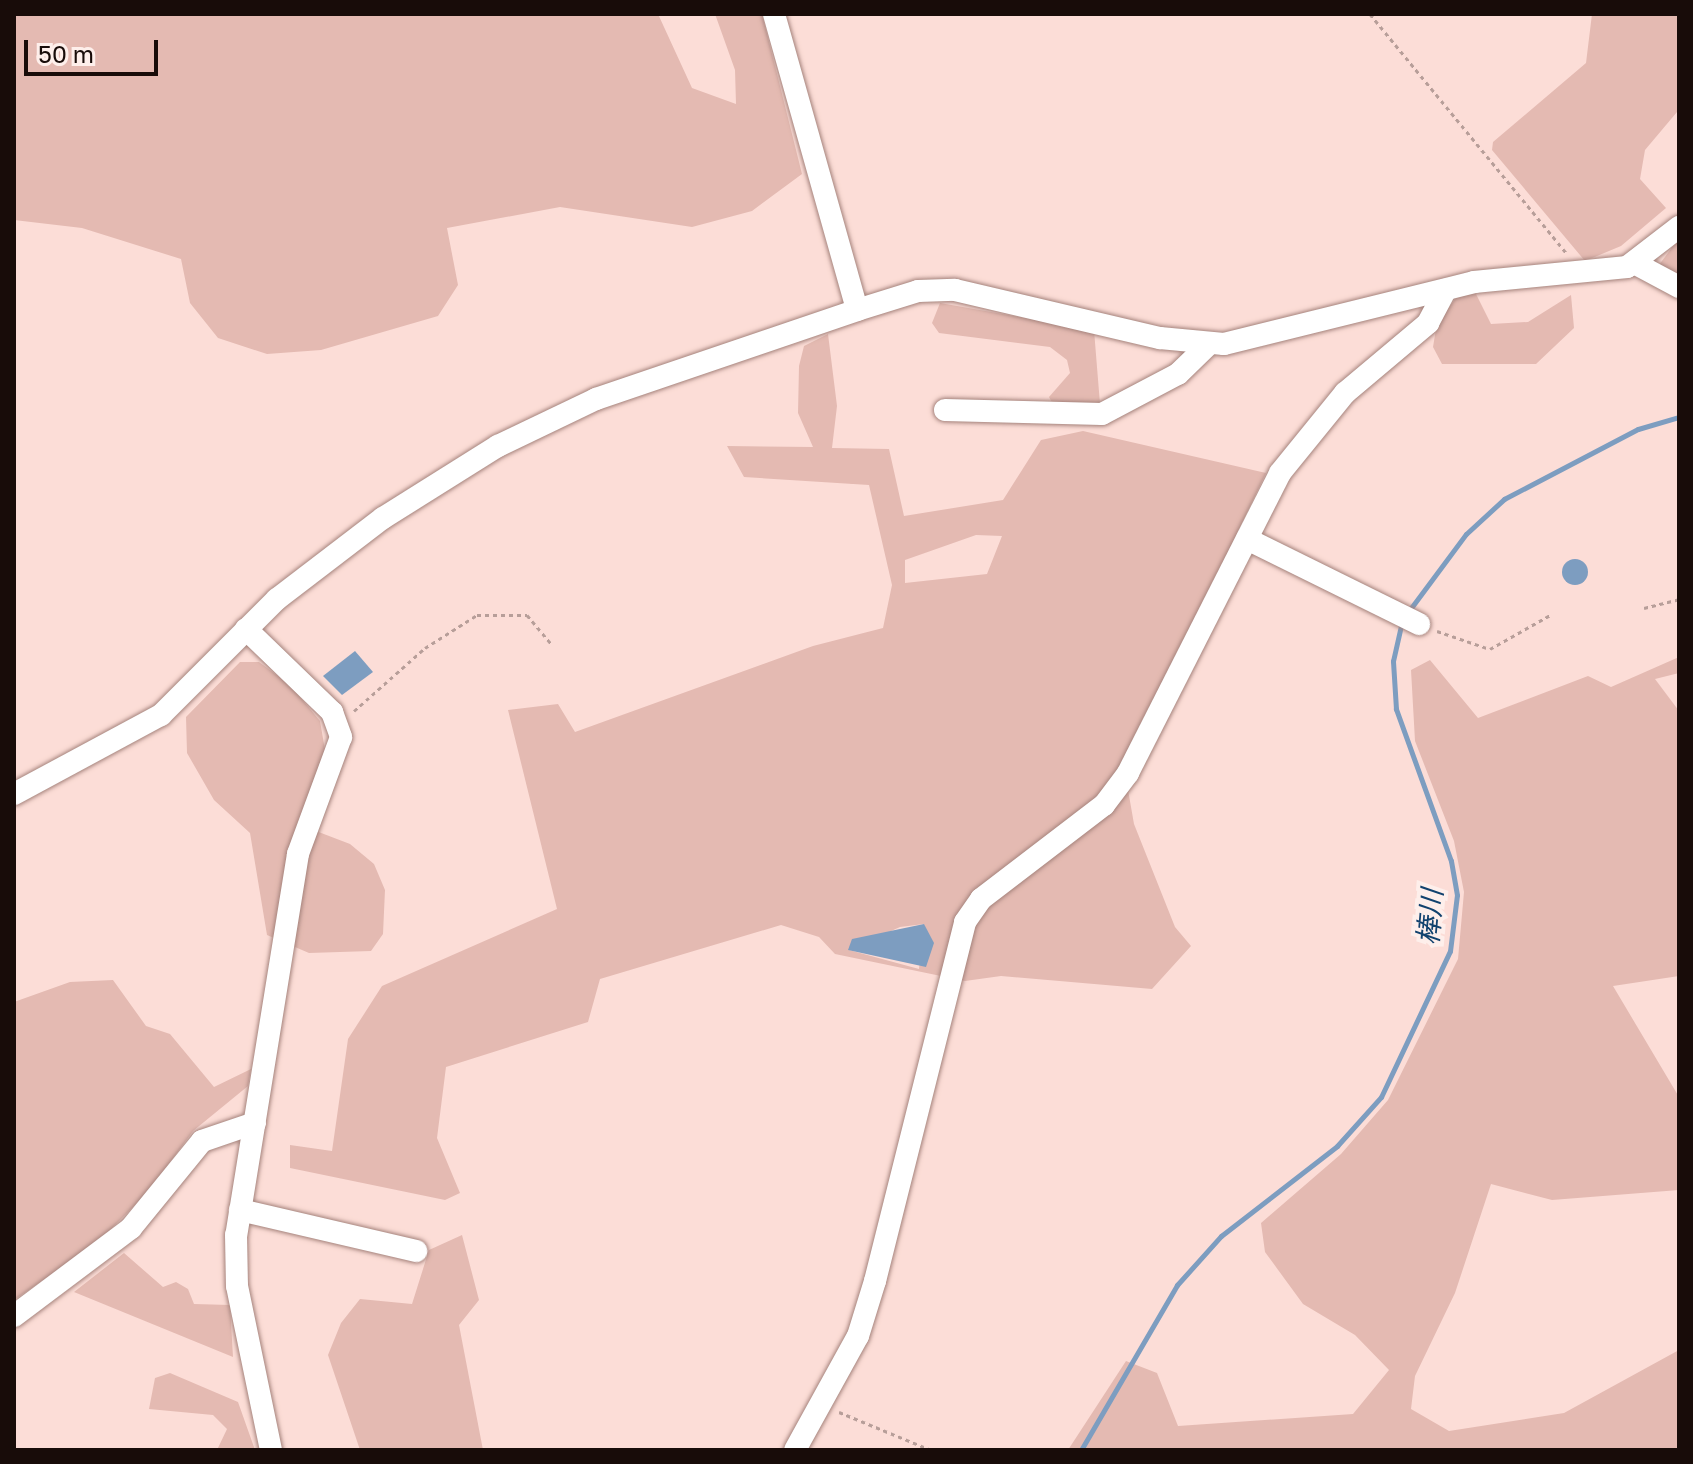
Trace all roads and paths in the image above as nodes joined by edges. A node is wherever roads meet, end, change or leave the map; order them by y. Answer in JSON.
{"nodes":[{"id":1,"x":774,"y":14,"type":"edge"},
{"id":2,"x":1370,"y":14,"type":"edge"},
{"id":3,"x":1679,"y":227,"type":"edge"},
{"id":4,"x":1636,"y":264,"type":"junction"},
{"id":5,"x":1584,"y":274,"type":"junction"},
{"id":6,"x":1679,"y":287,"type":"edge"},
{"id":7,"x":1446,"y":289,"type":"junction"},
{"id":8,"x":857,"y":310,"type":"junction"},
{"id":9,"x":1209,"y":344,"type":"junction"},
{"id":10,"x":945,"y":410,"type":"dead end"},
{"id":11,"x":1247,"y":539,"type":"junction"},
{"id":12,"x":1679,"y":599,"type":"edge"},
{"id":13,"x":1644,"y":608,"type":"dead end"},
{"id":14,"x":1552,"y":614,"type":"dead end"},
{"id":15,"x":1419,"y":624,"type":"joint"},
{"id":16,"x":246,"y":629,"type":"junction"},
{"id":17,"x":552,"y":645,"type":"dead end"},
{"id":18,"x":339,"y":724,"type":"junction"},
{"id":19,"x":14,"y":794,"type":"edge"},
{"id":20,"x":255,"y":1123,"type":"junction"},
{"id":21,"x":240,"y":1210,"type":"junction"},
{"id":22,"x":416,"y":1251,"type":"dead end"},
{"id":23,"x":14,"y":1316,"type":"edge"},
{"id":24,"x":824,"y":1406,"type":"junction"},
{"id":25,"x":271,"y":1450,"type":"edge"},
{"id":26,"x":795,"y":1450,"type":"edge"},
{"id":27,"x":931,"y":1450,"type":"edge"}],
"edges":[{"from":1,"to":8,"type":"street"},
{"from":2,"to":5,"type":"path"},
{"from":3,"to":4,"type":"street"},
{"from":4,"to":5,"type":"street"},
{"from":4,"to":6,"type":"street"},
{"from":5,"to":7,"type":"street"},
{"from":7,"to":9,"type":"street"},
{"from":7,"to":11,"type":"street"},
{"from":8,"to":9,"type":"street"},
{"from":8,"to":16,"type":"street"},
{"from":9,"to":10,"type":"street"},
{"from":11,"to":15,"type":"street"},
{"from":11,"to":24,"type":"street"},
{"from":12,"to":13,"type":"path"},
{"from":14,"to":15,"type":"path"},
{"from":16,"to":18,"type":"street"},
{"from":16,"to":19,"type":"street"},
{"from":17,"to":18,"type":"path"},
{"from":18,"to":20,"type":"street"},
{"from":20,"to":21,"type":"street"},
{"from":20,"to":23,"type":"street"},
{"from":21,"to":22,"type":"street"},
{"from":21,"to":25,"type":"street"},
{"from":24,"to":26,"type":"street"},
{"from":24,"to":27,"type":"path"}]}
